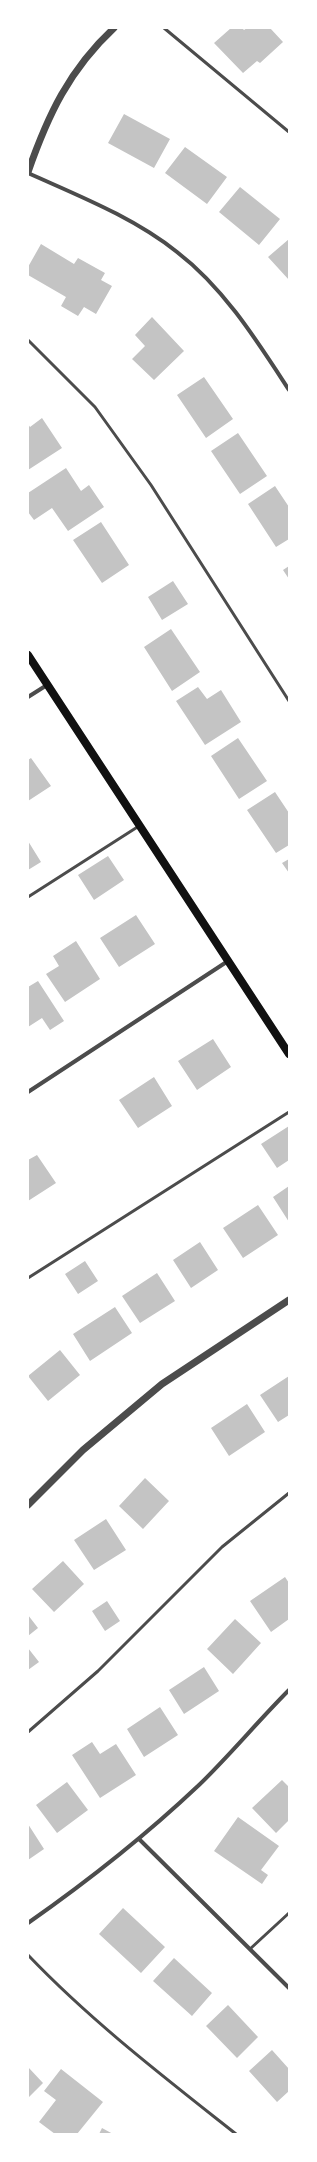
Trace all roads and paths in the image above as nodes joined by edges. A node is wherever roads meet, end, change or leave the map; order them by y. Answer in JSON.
{"nodes":[{"id":1,"x":114,"y":28,"type":"edge"},
{"id":2,"x":164,"y":28,"type":"edge"},
{"id":3,"x":289,"y":132,"type":"edge"},
{"id":4,"x":28,"y":172,"type":"edge"},
{"id":5,"x":28,"y":340,"type":"edge"},
{"id":6,"x":289,"y":390,"type":"edge"},
{"id":7,"x":28,"y":655,"type":"edge"},
{"id":8,"x":47,"y":685,"type":"junction"},
{"id":9,"x":28,"y":697,"type":"edge"},
{"id":10,"x":289,"y":701,"type":"edge"},
{"id":11,"x":140,"y":825,"type":"junction"},
{"id":12,"x":28,"y":897,"type":"edge"},
{"id":13,"x":228,"y":961,"type":"junction"},
{"id":14,"x":289,"y":1054,"type":"edge"},
{"id":15,"x":28,"y":1092,"type":"edge"},
{"id":16,"x":289,"y":1112,"type":"edge"},
{"id":17,"x":28,"y":1278,"type":"edge"},
{"id":18,"x":289,"y":1300,"type":"edge"},
{"id":19,"x":289,"y":1493,"type":"edge"},
{"id":20,"x":28,"y":1505,"type":"edge"},
{"id":21,"x":289,"y":1690,"type":"edge"},
{"id":22,"x":28,"y":1732,"type":"edge"},
{"id":23,"x":139,"y":1839,"type":"junction"},
{"id":24,"x":289,"y":1913,"type":"edge"},
{"id":25,"x":28,"y":1923,"type":"edge"},
{"id":26,"x":250,"y":1949,"type":"junction"},
{"id":27,"x":28,"y":1955,"type":"edge"},
{"id":28,"x":289,"y":1988,"type":"edge"},
{"id":29,"x":236,"y":2134,"type":"edge"}],
"edges":[{"from":1,"to":4,"type":"street"},
{"from":2,"to":3,"type":"lane"},
{"from":4,"to":6,"type":"street"},
{"from":5,"to":10,"type":"lane"},
{"from":7,"to":8,"type":"main road"},
{"from":8,"to":9,"type":"street"},
{"from":8,"to":11,"type":"main road"},
{"from":11,"to":12,"type":"lane"},
{"from":11,"to":13,"type":"main road"},
{"from":13,"to":14,"type":"main road"},
{"from":13,"to":15,"type":"street"},
{"from":16,"to":17,"type":"lane"},
{"from":18,"to":20,"type":"street"},
{"from":19,"to":22,"type":"lane"},
{"from":21,"to":23,"type":"street"},
{"from":23,"to":25,"type":"street"},
{"from":23,"to":26,"type":"street"},
{"from":24,"to":26,"type":"lane"},
{"from":26,"to":28,"type":"street"},
{"from":27,"to":29,"type":"lane"}]}
